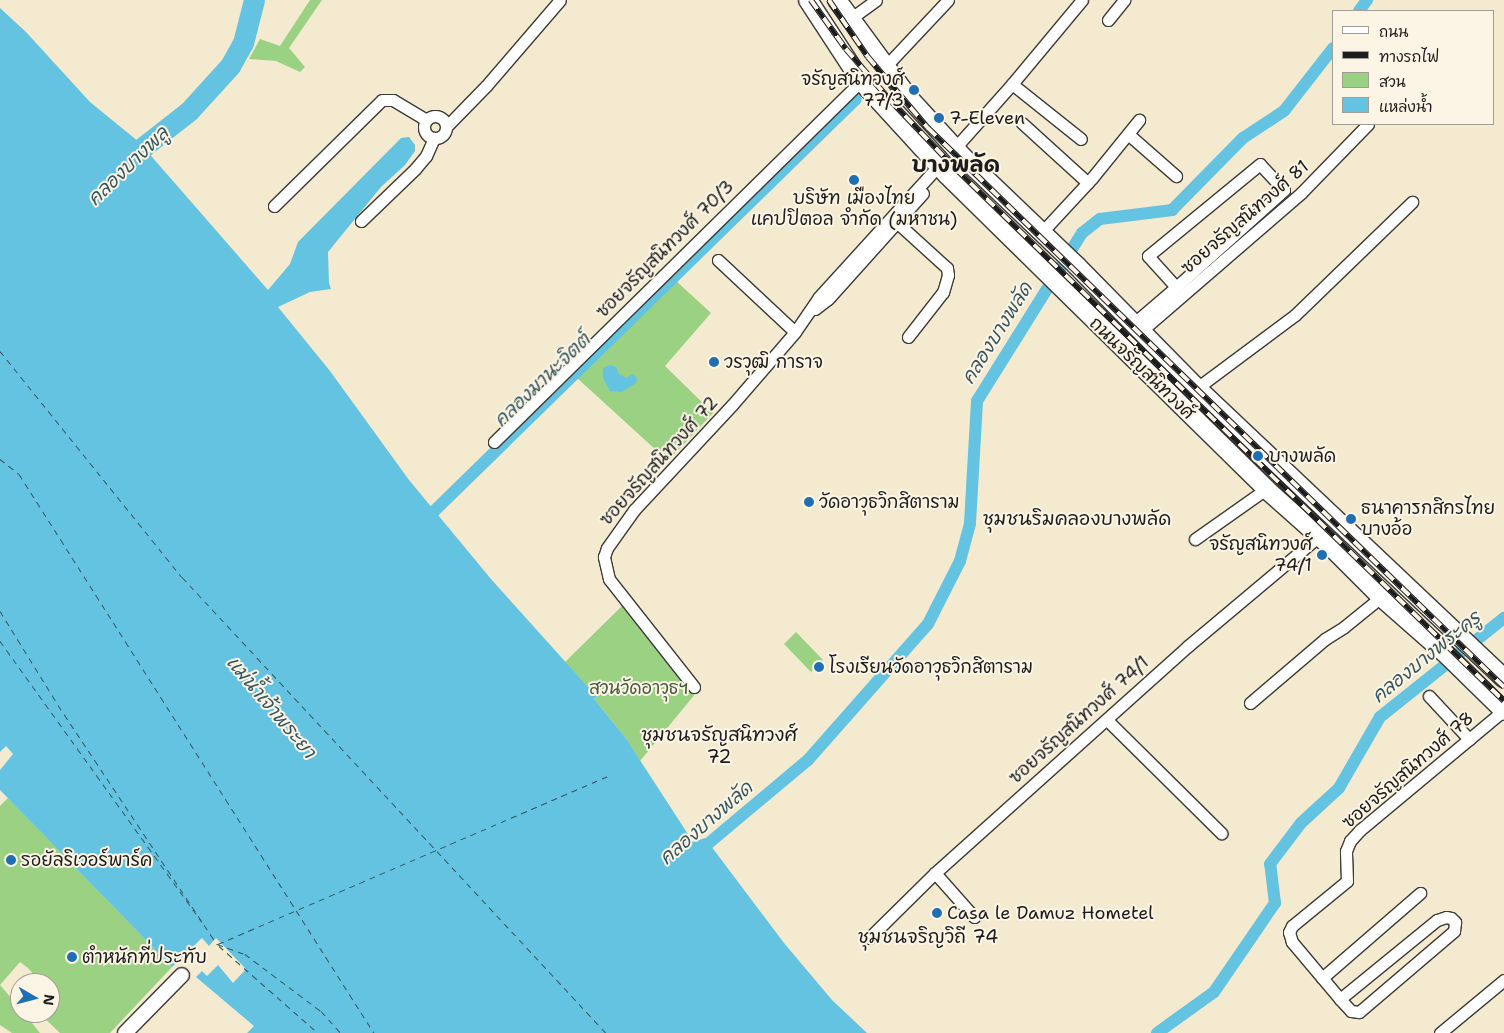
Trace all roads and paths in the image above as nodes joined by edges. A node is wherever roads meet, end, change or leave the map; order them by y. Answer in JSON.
{"nodes":[{"id":1,"x":560,"y":0,"type":"edge"},
{"id":2,"x":808,"y":0,"type":"edge"},
{"id":3,"x":837,"y":0,"type":"edge"},
{"id":4,"x":876,"y":0,"type":"edge"},
{"id":5,"x":948,"y":0,"type":"edge"},
{"id":6,"x":1082,"y":0,"type":"edge"},
{"id":7,"x":1124,"y":0,"type":"edge"},
{"id":8,"x":850,"y":19,"type":"junction"},
{"id":9,"x":1108,"y":20,"type":"dead end"},
{"id":10,"x":885,"y":67,"type":"junction"},
{"id":11,"x":861,"y":81,"type":"junction"},
{"id":12,"x":1012,"y":84,"type":"junction"},
{"id":13,"x":426,"y":120,"type":"junction"},
{"id":14,"x":1139,"y":120,"type":"dead end"},
{"id":15,"x":1022,"y":123,"type":"dead end"},
{"id":16,"x":1367,"y":125,"type":"edge"},
{"id":17,"x":446,"y":126,"type":"junction"},
{"id":18,"x":1128,"y":134,"type":"junction"},
{"id":19,"x":434,"y":138,"type":"junction"},
{"id":20,"x":1081,"y":139,"type":"dead end"},
{"id":21,"x":955,"y":148,"type":"junction"},
{"id":22,"x":940,"y":169,"type":"junction"},
{"id":23,"x":1176,"y":176,"type":"dead end"},
{"id":24,"x":1088,"y":183,"type":"junction"},
{"id":25,"x":1412,"y":202,"type":"dead end"},
{"id":26,"x":274,"y":206,"type":"dead end"},
{"id":27,"x":894,"y":220,"type":"junction"},
{"id":28,"x":360,"y":221,"type":"dead end"},
{"id":29,"x":1042,"y":232,"type":"junction"},
{"id":30,"x":718,"y":260,"type":"dead end"},
{"id":31,"x":1176,"y":287,"type":"junction"},
{"id":32,"x":1136,"y":328,"type":"junction"},
{"id":33,"x":795,"y":332,"type":"junction"},
{"id":34,"x":908,"y":337,"type":"dead end"},
{"id":35,"x":1197,"y":388,"type":"junction"},
{"id":36,"x":1230,"y":419,"type":"junction"},
{"id":37,"x":1212,"y":437,"type":"junction"},
{"id":38,"x":494,"y":442,"type":"dead end"},
{"id":39,"x":1266,"y":489,"type":"junction"},
{"id":40,"x":1319,"y":536,"type":"junction"},
{"id":41,"x":1195,"y":539,"type":"dead end"},
{"id":42,"x":1381,"y":597,"type":"junction"},
{"id":43,"x":1504,"y":678,"type":"edge"},
{"id":44,"x":694,"y":687,"type":"dead end"},
{"id":45,"x":1429,"y":696,"type":"dead end"},
{"id":46,"x":1250,"y":703,"type":"dead end"},
{"id":47,"x":1504,"y":711,"type":"edge"},
{"id":48,"x":1108,"y":720,"type":"junction"},
{"id":49,"x":1468,"y":739,"type":"junction"},
{"id":50,"x":1221,"y":834,"type":"dead end"},
{"id":51,"x":935,"y":873,"type":"junction"},
{"id":52,"x":1420,"y":893,"type":"dead end"},
{"id":53,"x":974,"y":917,"type":"dead end"},
{"id":54,"x":869,"y":938,"type":"dead end"},
{"id":55,"x":182,"y":975,"type":"dead end"},
{"id":56,"x":1322,"y":978,"type":"junction"},
{"id":57,"x":1504,"y":980,"type":"edge"},
{"id":58,"x":1340,"y":999,"type":"junction"},
{"id":59,"x":125,"y":1033,"type":"edge"},
{"id":60,"x":1440,"y":1033,"type":"edge"}],
"edges":[{"from":1,"to":17,"type":"street"},
{"from":2,"to":11,"type":"main road","name":"ถนนจรัญสนิทวงศ์"},
{"from":3,"to":8,"type":"main road","name":"ถนนจรัญสนิทวงศ์"},
{"from":4,"to":8,"type":"street"},
{"from":5,"to":10,"type":"street"},
{"from":6,"to":12,"type":"street"},
{"from":7,"to":9,"type":"street"},
{"from":8,"to":10,"type":"main road","name":"ถนนจรัญสนิทวงศ์"},
{"from":10,"to":21,"type":"main road","name":"ถนนจรัญสนิทวงศ์"},
{"from":11,"to":22,"type":"main road","name":"ถนนจรัญสนิทวงศ์"},
{"from":11,"to":38,"type":"street","name":"ซอยจรัญสนิทวงศ์ 70/3"},
{"from":12,"to":20,"type":"street"},
{"from":12,"to":21,"type":"street"},
{"from":13,"to":17,"type":"street"},
{"from":13,"to":19,"type":"street"},
{"from":13,"to":26,"type":"street"},
{"from":14,"to":18,"type":"street"},
{"from":15,"to":24,"type":"street"},
{"from":16,"to":32,"type":"street","name":"ซอยจรัญสนิทวงศ์ 81"},
{"from":17,"to":19,"type":"street"},
{"from":18,"to":23,"type":"street"},
{"from":18,"to":24,"type":"street"},
{"from":19,"to":28,"type":"street"},
{"from":21,"to":29,"type":"main road","name":"ถนนจรัญสนิทวงศ์"},
{"from":22,"to":27,"type":"street","name":"ซอยจรัญสนิทวงศ์ 72"},
{"from":22,"to":37,"type":"main road","name":"ถนนจรัญสนิทวงศ์"},
{"from":24,"to":29,"type":"street"},
{"from":25,"to":35,"type":"street"},
{"from":27,"to":33,"type":"street","name":"ซอยจรัญสนิทวงศ์ 72"},
{"from":27,"to":34,"type":"street"},
{"from":29,"to":32,"type":"main road","name":"ถนนจรัญสนิทวงศ์"},
{"from":30,"to":33,"type":"street"},
{"from":31,"to":31,"type":"street"},
{"from":31,"to":32,"type":"street"},
{"from":32,"to":35,"type":"main road","name":"ถนนจรัญสนิทวงศ์"},
{"from":33,"to":44,"type":"street","name":"ซอยจรัญสนิทวงศ์ 72"},
{"from":35,"to":36,"type":"main road","name":"ถนนจรัญสนิทวงศ์"},
{"from":36,"to":37,"type":"main road"},
{"from":36,"to":43,"type":"main road","name":"ถนนจรัญสนิทวงศ์"},
{"from":37,"to":39,"type":"main road","name":"ถนนจรัญสนิทวงศ์"},
{"from":39,"to":40,"type":"main road","name":"ถนนจรัญสนิทวงศ์"},
{"from":39,"to":41,"type":"street"},
{"from":40,"to":42,"type":"main road","name":"ถนนจรัญสนิทวงศ์"},
{"from":40,"to":48,"type":"street","name":"ซอยจรัญสนิทวงศ์ 74/1"},
{"from":42,"to":46,"type":"street"},
{"from":42,"to":47,"type":"main road","name":"ถนนจรัญสนิทวงศ์"},
{"from":45,"to":49,"type":"street"},
{"from":47,"to":49,"type":"street","name":"ซอยจรัญสนิทวงศ์ 78"},
{"from":48,"to":50,"type":"street"},
{"from":48,"to":51,"type":"street","name":"ซอยจรัญสนิทวงศ์ 74/1"},
{"from":49,"to":56,"type":"street","name":"ซอยจรัญสนิทวงศ์ 78"},
{"from":51,"to":53,"type":"street"},
{"from":51,"to":54,"type":"street","name":"ซอยจรัญสนิทวงศ์ 74/1"},
{"from":52,"to":56,"type":"street"},
{"from":55,"to":59,"type":"street"},
{"from":56,"to":58,"type":"street","name":"ซอยจรัญสนิทวงศ์ 78"},
{"from":57,"to":60,"type":"street"},
{"from":58,"to":58,"type":"street","name":"ซอยจรัญสนิทวงศ์ 78"}]}
